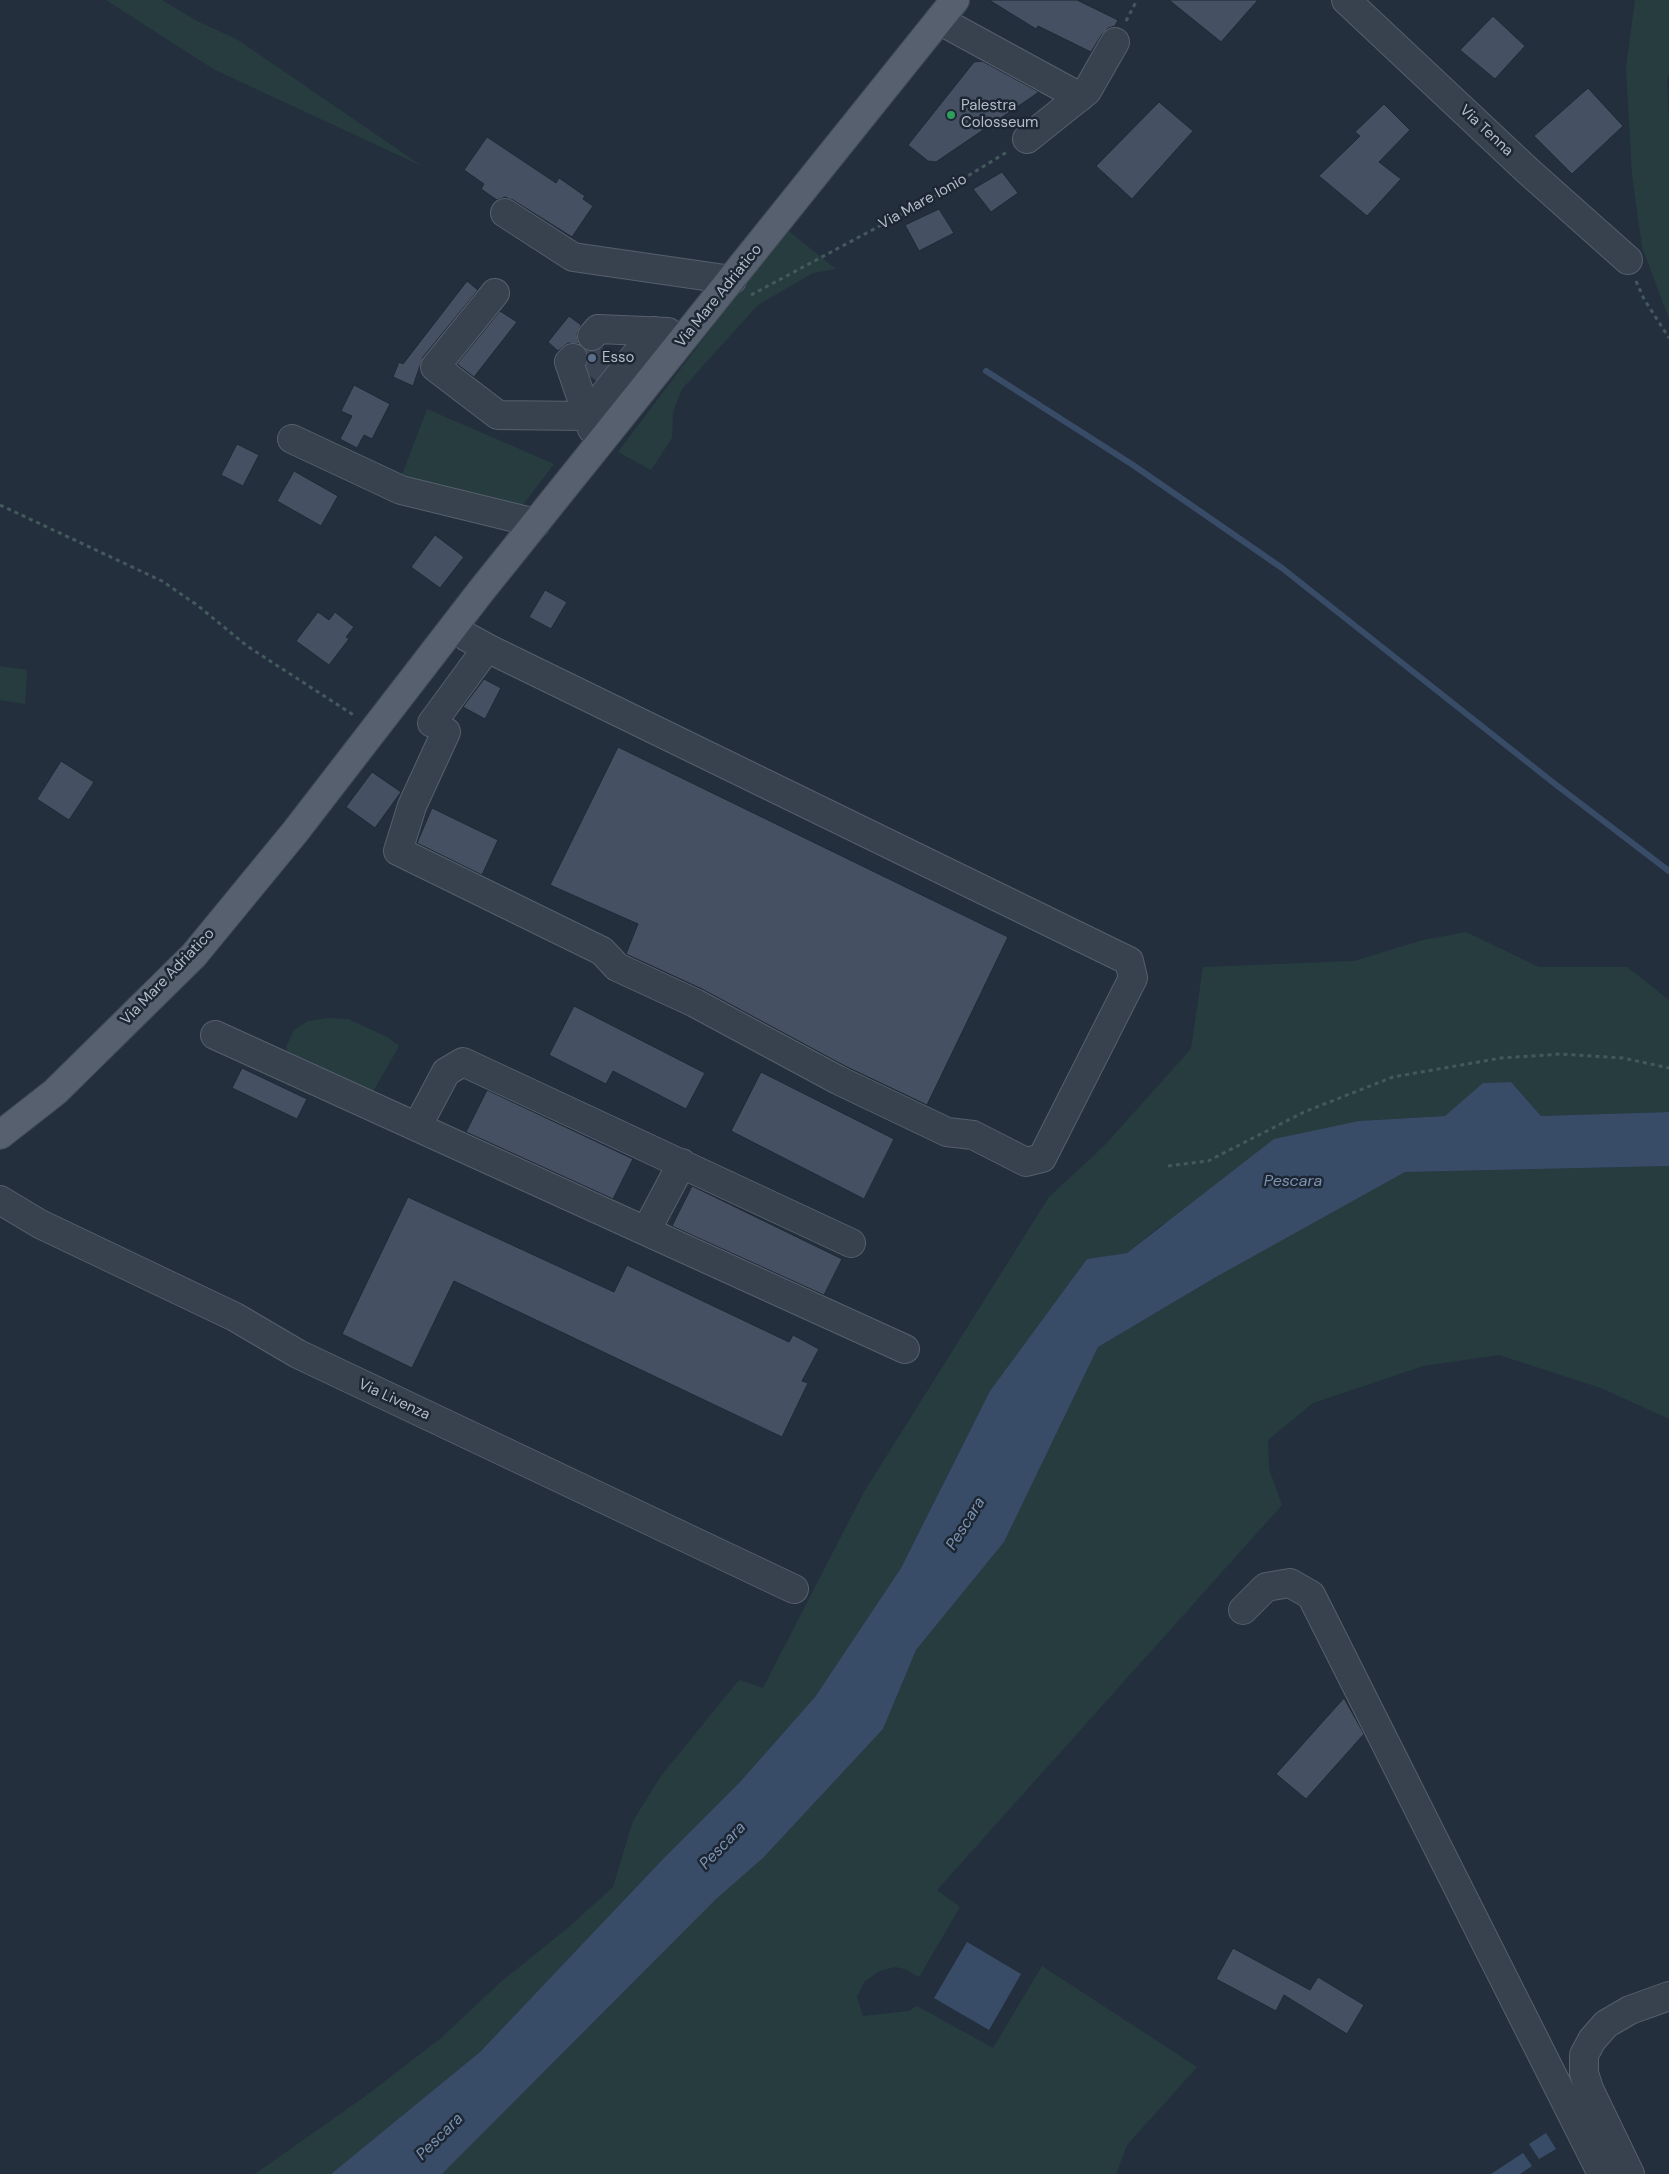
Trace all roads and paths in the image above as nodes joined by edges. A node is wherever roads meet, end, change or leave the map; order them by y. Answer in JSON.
{"nodes":[{"id":1,"x":1346,"y":0,"type":"edge"},
{"id":2,"x":946,"y":7,"type":"edge"},
{"id":3,"x":1115,"y":42,"type":"dead end"},
{"id":4,"x":1080,"y":97,"type":"junction"},
{"id":5,"x":1027,"y":139,"type":"joint"},
{"id":6,"x":505,"y":212,"type":"dead end"},
{"id":7,"x":1628,"y":260,"type":"joint"},
{"id":8,"x":737,"y":290,"type":"junction"},
{"id":9,"x":495,"y":292,"type":"dead end"},
{"id":10,"x":655,"y":332,"type":"junction"},
{"id":11,"x":690,"y":333,"type":"junction"},
{"id":12,"x":606,"y":337,"type":"dead end"},
{"id":13,"x":1669,"y":338,"type":"edge"},
{"id":14,"x":578,"y":372,"type":"dead end"},
{"id":15,"x":587,"y":416,"type":"junction"},
{"id":16,"x":292,"y":439,"type":"dead end"},
{"id":17,"x":598,"y":447,"type":"junction"},
{"id":18,"x":0,"y":505,"type":"edge"},
{"id":19,"x":536,"y":523,"type":"junction"},
{"id":20,"x":481,"y":591,"type":"junction"},
{"id":21,"x":477,"y":642,"type":"junction"},
{"id":22,"x":419,"y":714,"type":"junction"},
{"id":23,"x":374,"y":729,"type":"junction"},
{"id":24,"x":354,"y":754,"type":"junction"},
{"id":25,"x":216,"y":1034,"type":"dead end"},
{"id":26,"x":1669,"y":1068,"type":"edge"},
{"id":27,"x":417,"y":1127,"type":"junction"},
{"id":28,"x":0,"y":1135,"type":"edge"},
{"id":29,"x":682,"y":1163,"type":"junction"},
{"id":30,"x":1168,"y":1166,"type":"dead end"},
{"id":31,"x":0,"y":1200,"type":"edge"},
{"id":32,"x":646,"y":1231,"type":"junction"},
{"id":33,"x":851,"y":1243,"type":"dead end"},
{"id":34,"x":905,"y":1349,"type":"dead end"},
{"id":35,"x":794,"y":1589,"type":"dead end"},
{"id":36,"x":1243,"y":1610,"type":"dead end"},
{"id":37,"x":1669,"y":1996,"type":"edge"},
{"id":38,"x":1602,"y":2174,"type":"edge"},
{"id":39,"x":1630,"y":2174,"type":"edge"}],
"edges":[{"from":1,"to":7,"type":"street","name":"Via Tenna"},
{"from":2,"to":4,"type":"street"},
{"from":2,"to":8,"type":"main road","name":"Via Mare Adriatico"},
{"from":3,"to":4,"type":"street"},
{"from":4,"to":5,"type":"street"},
{"from":5,"to":8,"type":"path","name":"Via Mare Ionio"},
{"from":6,"to":8,"type":"street"},
{"from":7,"to":13,"type":"path"},
{"from":8,"to":11,"type":"main road","name":"Via Mare Adriatico"},
{"from":9,"to":15,"type":"street"},
{"from":10,"to":11,"type":"street"},
{"from":10,"to":12,"type":"street"},
{"from":10,"to":15,"type":"street"},
{"from":11,"to":17,"type":"main road","name":"Via Mare Adriatico"},
{"from":14,"to":15,"type":"street"},
{"from":15,"to":17,"type":"street"},
{"from":16,"to":19,"type":"street"},
{"from":17,"to":19,"type":"main road","name":"Via Mare Adriatico"},
{"from":18,"to":23,"type":"path"},
{"from":19,"to":20,"type":"main road","name":"Via Mare Adriatico"},
{"from":20,"to":21,"type":"main road","name":"Via Mare Adriatico"},
{"from":20,"to":22,"type":"main road","name":"Via Mare Adriatico"},
{"from":21,"to":22,"type":"main road","name":"Via Mare Adriatico"},
{"from":21,"to":22,"type":"street"},
{"from":22,"to":23,"type":"main road","name":"Via Mare Adriatico"},
{"from":22,"to":24,"type":"main road","name":"Via Mare Adriatico"},
{"from":23,"to":24,"type":"main road","name":"Via Mare Adriatico"},
{"from":24,"to":28,"type":"main road","name":"Via Mare Adriatico"},
{"from":25,"to":27,"type":"street"},
{"from":26,"to":30,"type":"path"},
{"from":27,"to":29,"type":"street"},
{"from":27,"to":32,"type":"street"},
{"from":29,"to":32,"type":"street"},
{"from":29,"to":33,"type":"street"},
{"from":31,"to":35,"type":"street","name":"Via Livenza"},
{"from":32,"to":34,"type":"street"},
{"from":36,"to":38,"type":"street"},
{"from":37,"to":39,"type":"street"}]}
